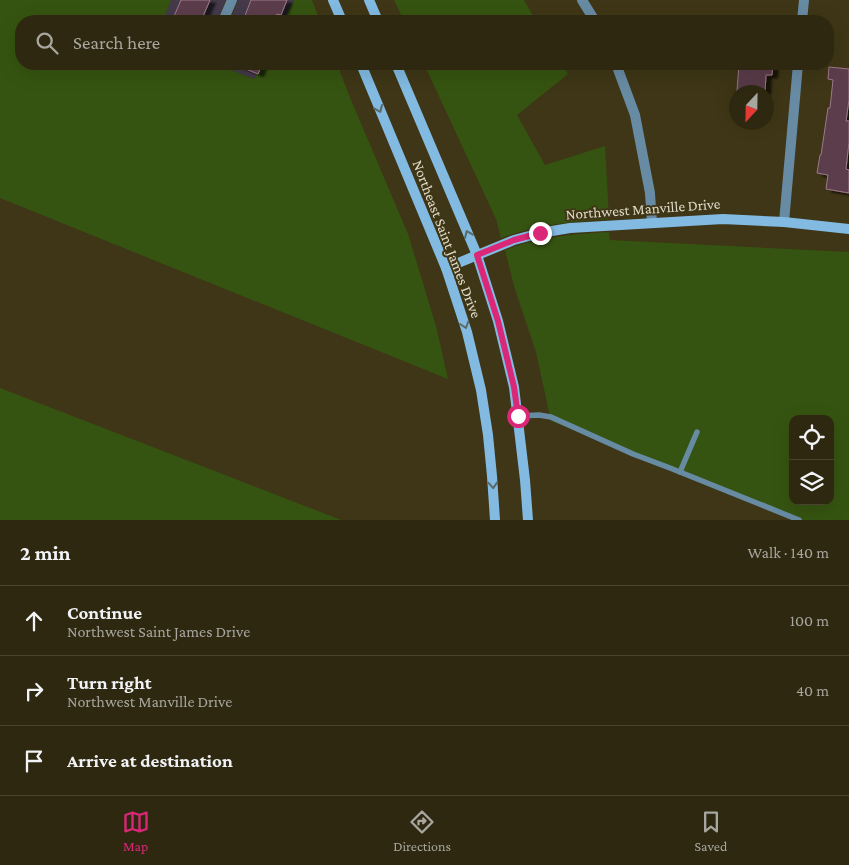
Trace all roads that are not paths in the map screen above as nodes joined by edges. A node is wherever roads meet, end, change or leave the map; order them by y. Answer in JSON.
{"nodes":[{"id":1,"x":232,"y":0,"type":"edge"},
{"id":2,"x":333,"y":0,"type":"edge"},
{"id":3,"x":369,"y":0,"type":"edge"},
{"id":4,"x":582,"y":0,"type":"edge"},
{"id":5,"x":804,"y":0,"type":"edge"},
{"id":6,"x":226,"y":15,"type":"edge"},
{"id":7,"x":339,"y":15,"type":"edge"},
{"id":8,"x":375,"y":15,"type":"edge"},
{"id":9,"x":591,"y":15,"type":"edge"},
{"id":10,"x":803,"y":15,"type":"edge"},
{"id":11,"x":364,"y":70,"type":"edge"},
{"id":12,"x":399,"y":70,"type":"edge"},
{"id":13,"x":618,"y":70,"type":"edge"},
{"id":14,"x":797,"y":70,"type":"edge"},
{"id":15,"x":784,"y":222,"type":"junction"},
{"id":16,"x":652,"y":223,"type":"junction"},
{"id":17,"x":849,"y":229,"type":"edge"},
{"id":18,"x":477,"y":255,"type":"junction"},
{"id":19,"x":446,"y":268,"type":"junction"},
{"id":20,"x":518,"y":416,"type":"junction"},
{"id":21,"x":697,"y":432,"type":"dead end"},
{"id":22,"x":680,"y":472,"type":"junction"},
{"id":23,"x":495,"y":520,"type":"edge"},
{"id":24,"x":528,"y":520,"type":"edge"},
{"id":25,"x":799,"y":520,"type":"edge"}],
"edges":[{"from":1,"to":6,"type":"street"},
{"from":2,"to":7,"type":"main road"},
{"from":3,"to":8,"type":"main road"},
{"from":4,"to":9,"type":"street"},
{"from":5,"to":10,"type":"street"},
{"from":11,"to":19,"type":"main road","name":"Northeast Saint James Drive","one_way":true},
{"from":18,"to":12,"type":"main road","one_way":true},
{"from":13,"to":16,"type":"street"},
{"from":14,"to":15,"type":"street"},
{"from":15,"to":16,"type":"main road","name":"Northwest Manville Drive"},
{"from":15,"to":17,"type":"main road","name":"Northwest Manville Drive"},
{"from":16,"to":18,"type":"main road","name":"Northwest Manville Drive"},
{"from":18,"to":19,"type":"main road","name":"Northwest Manville Drive"},
{"from":18,"to":20,"type":"main road"},
{"from":19,"to":23,"type":"main road","name":"Northeast Saint James Drive","one_way":true},
{"from":20,"to":22,"type":"lane"},
{"from":20,"to":24,"type":"main road"},
{"from":21,"to":22,"type":"lane"},
{"from":22,"to":25,"type":"lane"}]}
